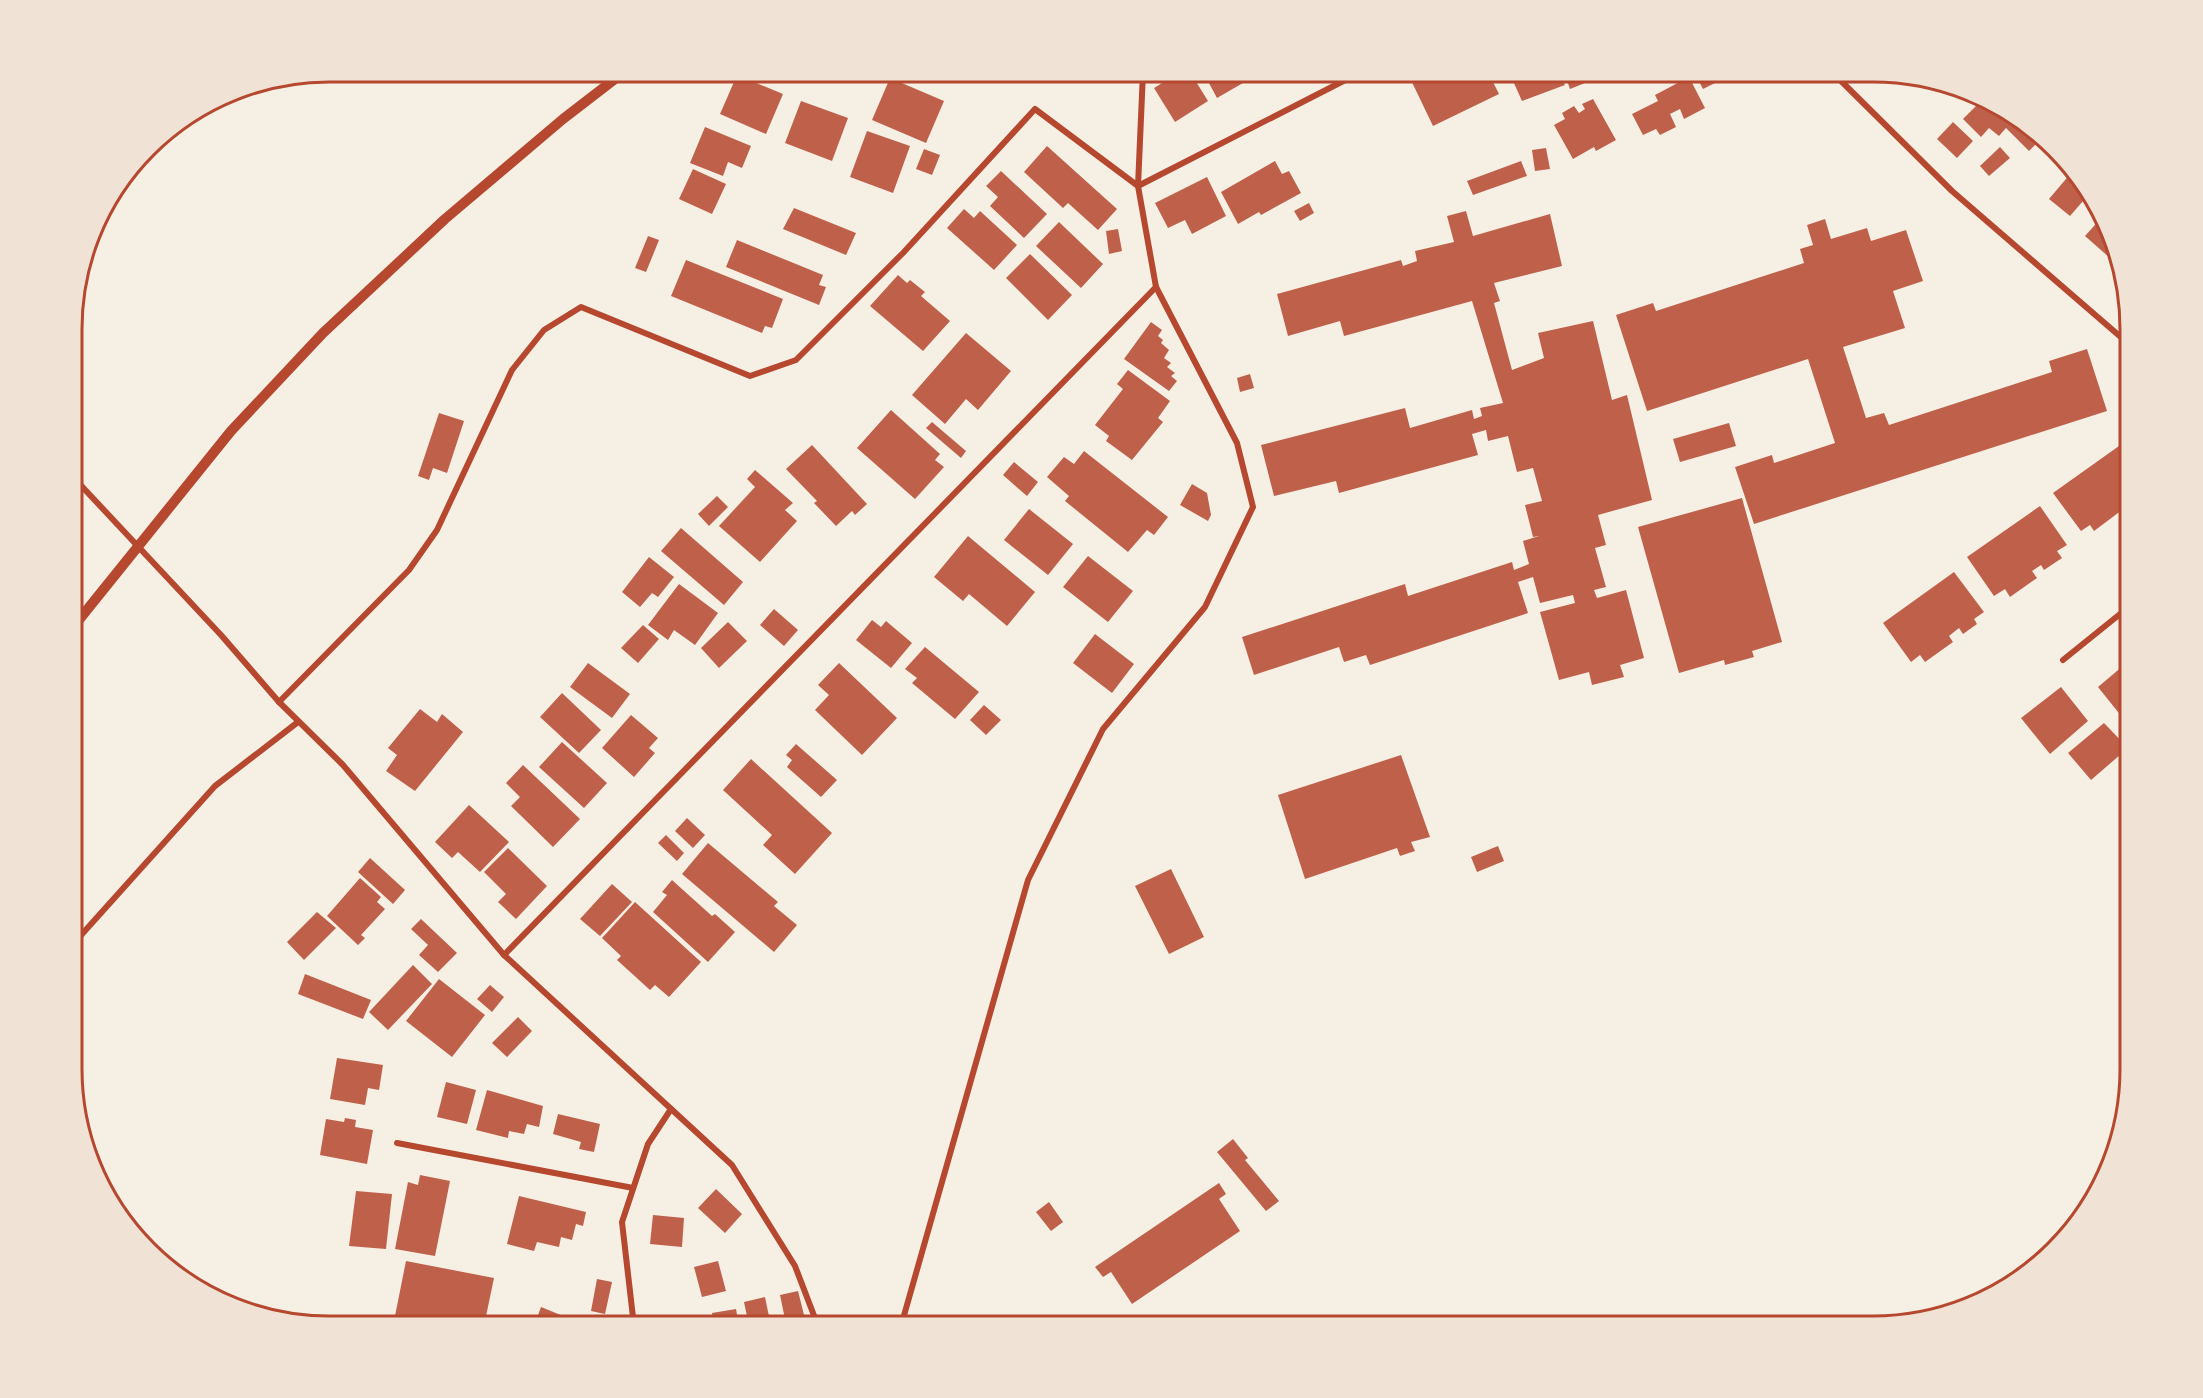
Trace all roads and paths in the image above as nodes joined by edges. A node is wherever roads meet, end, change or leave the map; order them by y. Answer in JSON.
{"nodes":[{"id":1,"x":611,"y":82,"type":"edge"},
{"id":2,"x":1143,"y":82,"type":"edge"},
{"id":3,"x":1341,"y":82,"type":"edge"},
{"id":4,"x":1842,"y":82,"type":"edge"},
{"id":5,"x":1138,"y":186,"type":"junction"},
{"id":6,"x":1156,"y":287,"type":"junction"},
{"id":7,"x":2120,"y":336,"type":"edge"},
{"id":8,"x":82,"y":487,"type":"edge"},
{"id":9,"x":2120,"y":614,"type":"edge"},
{"id":10,"x":82,"y":616,"type":"edge"},
{"id":11,"x":2063,"y":660,"type":"dead end"},
{"id":12,"x":279,"y":702,"type":"junction"},
{"id":13,"x":298,"y":722,"type":"junction"},
{"id":14,"x":82,"y":934,"type":"edge"},
{"id":15,"x":504,"y":955,"type":"junction"},
{"id":16,"x":671,"y":1109,"type":"junction"},
{"id":17,"x":397,"y":1143,"type":"dead end"},
{"id":18,"x":633,"y":1188,"type":"junction"},
{"id":19,"x":632,"y":1316,"type":"edge"},
{"id":20,"x":814,"y":1316,"type":"edge"},
{"id":21,"x":904,"y":1316,"type":"edge"}],
"edges":[{"from":1,"to":10,"type":"street"},
{"from":2,"to":5,"type":"street"},
{"from":3,"to":5,"type":"street"},
{"from":4,"to":7,"type":"street"},
{"from":5,"to":6,"type":"street"},
{"from":5,"to":12,"type":"street"},
{"from":6,"to":15,"type":"street"},
{"from":6,"to":21,"type":"street"},
{"from":8,"to":12,"type":"street"},
{"from":9,"to":11,"type":"street"},
{"from":12,"to":13,"type":"street"},
{"from":13,"to":14,"type":"street"},
{"from":13,"to":15,"type":"street"},
{"from":15,"to":16,"type":"street"},
{"from":16,"to":18,"type":"street"},
{"from":16,"to":20,"type":"street"},
{"from":17,"to":18,"type":"street"},
{"from":18,"to":19,"type":"street"}]}
